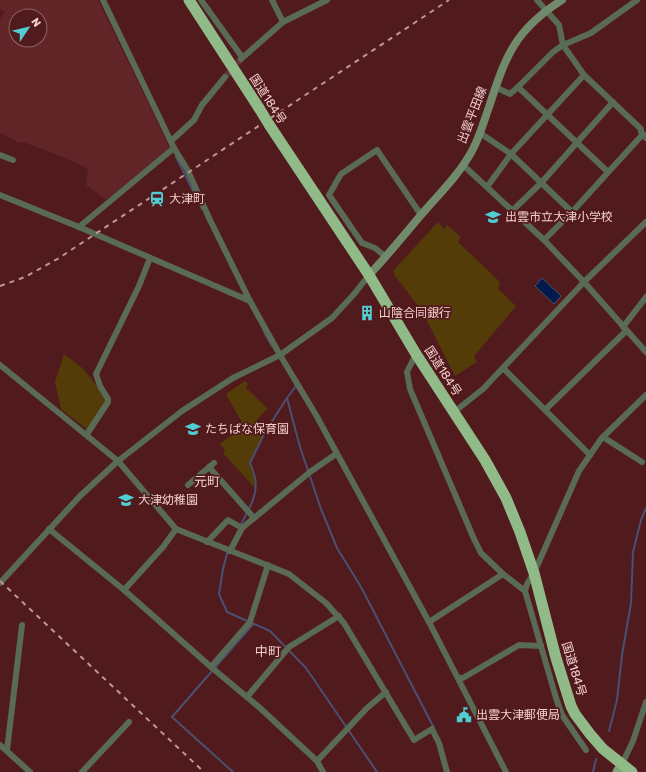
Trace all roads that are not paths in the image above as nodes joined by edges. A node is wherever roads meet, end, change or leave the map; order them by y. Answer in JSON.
{"nodes":[{"id":1,"x":103,"y":0,"type":"edge"},
{"id":2,"x":189,"y":0,"type":"edge"},
{"id":3,"x":201,"y":0,"type":"edge"},
{"id":4,"x":272,"y":0,"type":"edge"},
{"id":5,"x":327,"y":0,"type":"edge"},
{"id":6,"x":537,"y":0,"type":"edge"},
{"id":7,"x":562,"y":0,"type":"edge"},
{"id":8,"x":637,"y":0,"type":"edge"},
{"id":9,"x":546,"y":11,"type":"junction"},
{"id":10,"x":284,"y":22,"type":"junction"},
{"id":11,"x":564,"y":45,"type":"junction"},
{"id":12,"x":584,"y":75,"type":"junction"},
{"id":13,"x":225,"y":77,"type":"tunnel mouth"},
{"id":14,"x":495,"y":87,"type":"junction"},
{"id":15,"x":518,"y":87,"type":"junction"},
{"id":16,"x":613,"y":102,"type":"junction"},
{"id":17,"x":548,"y":114,"type":"junction"},
{"id":18,"x":646,"y":124,"type":"edge"},
{"id":19,"x":480,"y":133,"type":"junction"},
{"id":20,"x":643,"y":134,"type":"edge"},
{"id":21,"x":171,"y":141,"type":"junction"},
{"id":22,"x":577,"y":142,"type":"junction"},
{"id":23,"x":174,"y":148,"type":"junction"},
{"id":24,"x":511,"y":154,"type":"junction"},
{"id":25,"x":0,"y":155,"type":"edge"},
{"id":26,"x":14,"y":160,"type":"dead end"},
{"id":27,"x":463,"y":165,"type":"junction"},
{"id":28,"x":608,"y":172,"type":"junction"},
{"id":29,"x":542,"y":182,"type":"junction"},
{"id":30,"x":487,"y":187,"type":"junction"},
{"id":31,"x":0,"y":195,"type":"edge"},
{"id":32,"x":512,"y":211,"type":"junction"},
{"id":33,"x":572,"y":212,"type":"junction"},
{"id":34,"x":421,"y":215,"type":"junction"},
{"id":35,"x":646,"y":222,"type":"edge"},
{"id":36,"x":79,"y":227,"type":"junction"},
{"id":37,"x":544,"y":240,"type":"junction"},
{"id":38,"x":386,"y":257,"type":"junction"},
{"id":39,"x":150,"y":258,"type":"junction"},
{"id":40,"x":369,"y":275,"type":"junction"},
{"id":41,"x":584,"y":282,"type":"junction"},
{"id":42,"x":646,"y":297,"type":"edge"},
{"id":43,"x":250,"y":301,"type":"junction"},
{"id":44,"x":624,"y":329,"type":"junction"},
{"id":45,"x":646,"y":352,"type":"edge"},
{"id":46,"x":416,"y":354,"type":"junction"},
{"id":47,"x":280,"y":355,"type":"junction"},
{"id":48,"x":0,"y":365,"type":"edge"},
{"id":49,"x":503,"y":368,"type":"junction"},
{"id":50,"x":646,"y":395,"type":"edge"},
{"id":51,"x":545,"y":410,"type":"junction"},
{"id":52,"x":454,"y":412,"type":"junction"},
{"id":53,"x":86,"y":434,"type":"junction"},
{"id":54,"x":603,"y":436,"type":"junction"},
{"id":55,"x":336,"y":454,"type":"junction"},
{"id":56,"x":590,"y":455,"type":"junction"},
{"id":57,"x":118,"y":461,"type":"junction"},
{"id":58,"x":642,"y":462,"type":"dead end"},
{"id":59,"x":188,"y":486,"type":"dead end"},
{"id":60,"x":254,"y":518,"type":"junction"},
{"id":61,"x":242,"y":528,"type":"junction"},
{"id":62,"x":50,"y":529,"type":"junction"},
{"id":63,"x":176,"y":529,"type":"junction"},
{"id":64,"x":207,"y":542,"type":"junction"},
{"id":65,"x":230,"y":551,"type":"junction"},
{"id":66,"x":268,"y":565,"type":"junction"},
{"id":67,"x":534,"y":573,"type":"junction"},
{"id":68,"x":504,"y":574,"type":"junction"},
{"id":69,"x":0,"y":583,"type":"edge"},
{"id":70,"x":124,"y":590,"type":"junction"},
{"id":71,"x":525,"y":590,"type":"junction"},
{"id":72,"x":339,"y":616,"type":"junction"},
{"id":73,"x":428,"y":622,"type":"junction"},
{"id":74,"x":22,"y":625,"type":"dead end"},
{"id":75,"x":541,"y":646,"type":"junction"},
{"id":76,"x":211,"y":667,"type":"junction"},
{"id":77,"x":458,"y":678,"type":"junction"},
{"id":78,"x":386,"y":692,"type":"junction"},
{"id":79,"x":247,"y":697,"type":"junction"},
{"id":80,"x":646,"y":702,"type":"edge"},
{"id":81,"x":129,"y":722,"type":"dead end"},
{"id":82,"x":0,"y":745,"type":"edge"},
{"id":83,"x":7,"y":750,"type":"junction"},
{"id":84,"x":586,"y":750,"type":"dead end"},
{"id":85,"x":317,"y":761,"type":"junction"},
{"id":86,"x":620,"y":768,"type":"edge"},
{"id":87,"x":30,"y":772,"type":"edge"},
{"id":88,"x":82,"y":772,"type":"edge"},
{"id":89,"x":323,"y":772,"type":"edge"},
{"id":90,"x":447,"y":772,"type":"edge"},
{"id":91,"x":506,"y":772,"type":"edge"},
{"id":92,"x":632,"y":772,"type":"edge"}],
"edges":[{"from":1,"to":21,"type":"street"},
{"from":2,"to":40,"type":"highway","name":"国道184号","bridge":true},
{"from":3,"to":10,"type":"street"},
{"from":4,"to":10,"type":"street"},
{"from":5,"to":10,"type":"street"},
{"from":6,"to":9,"type":"street"},
{"from":7,"to":9,"type":"main road","name":"出雲平田線"},
{"from":8,"to":11,"type":"street"},
{"from":9,"to":11,"type":"street"},
{"from":9,"to":14,"type":"main road","name":"出雲平田線"},
{"from":11,"to":12,"type":"street"},
{"from":11,"to":15,"type":"street"},
{"from":12,"to":16,"type":"street"},
{"from":12,"to":17,"type":"street"},
{"from":13,"to":21,"type":"street"},
{"from":14,"to":15,"type":"street"},
{"from":14,"to":19,"type":"main road","name":"出雲平田線"},
{"from":15,"to":17,"type":"street"},
{"from":16,"to":20,"type":"street"},
{"from":16,"to":22,"type":"street"},
{"from":17,"to":22,"type":"street"},
{"from":17,"to":24,"type":"street"},
{"from":18,"to":20,"type":"street"},
{"from":19,"to":24,"type":"street"},
{"from":19,"to":27,"type":"main road","name":"出雲平田線"},
{"from":20,"to":28,"type":"street"},
{"from":21,"to":23,"type":"street"},
{"from":22,"to":28,"type":"street"},
{"from":22,"to":29,"type":"street"},
{"from":23,"to":36,"type":"street"},
{"from":23,"to":43,"type":"street"},
{"from":24,"to":29,"type":"street"},
{"from":24,"to":30,"type":"street"},
{"from":25,"to":26,"type":"street"},
{"from":27,"to":30,"type":"street"},
{"from":27,"to":34,"type":"main road","name":"出雲平田線"},
{"from":28,"to":33,"type":"street"},
{"from":29,"to":32,"type":"street"},
{"from":29,"to":33,"type":"street"},
{"from":30,"to":32,"type":"street"},
{"from":31,"to":36,"type":"street"},
{"from":32,"to":37,"type":"street"},
{"from":33,"to":37,"type":"street"},
{"from":34,"to":38,"type":"main road","name":"出雲平田線"},
{"from":34,"to":38,"type":"street"},
{"from":35,"to":41,"type":"street"},
{"from":36,"to":39,"type":"street"},
{"from":37,"to":41,"type":"street"},
{"from":38,"to":40,"type":"main road","name":"出雲平田線"},
{"from":39,"to":43,"type":"street"},
{"from":39,"to":53,"type":"street"},
{"from":40,"to":46,"type":"highway","name":"国道184号"},
{"from":40,"to":47,"type":"street"},
{"from":41,"to":44,"type":"street"},
{"from":41,"to":49,"type":"street"},
{"from":42,"to":44,"type":"street"},
{"from":43,"to":47,"type":"street"},
{"from":44,"to":45,"type":"street"},
{"from":44,"to":51,"type":"street"},
{"from":46,"to":52,"type":"highway","name":"国道184号"},
{"from":46,"to":68,"type":"street"},
{"from":47,"to":55,"type":"street"},
{"from":47,"to":57,"type":"street"},
{"from":48,"to":53,"type":"street"},
{"from":49,"to":51,"type":"street"},
{"from":49,"to":52,"type":"street"},
{"from":50,"to":54,"type":"street"},
{"from":51,"to":56,"type":"street"},
{"from":52,"to":67,"type":"highway","name":"国道184号"},
{"from":53,"to":57,"type":"street"},
{"from":54,"to":56,"type":"street"},
{"from":54,"to":58,"type":"street"},
{"from":55,"to":60,"type":"street"},
{"from":55,"to":73,"type":"street"},
{"from":56,"to":67,"type":"street"},
{"from":57,"to":62,"type":"street"},
{"from":57,"to":63,"type":"street"},
{"from":59,"to":60,"type":"street"},
{"from":60,"to":61,"type":"street"},
{"from":61,"to":64,"type":"street"},
{"from":61,"to":65,"type":"street"},
{"from":62,"to":69,"type":"street"},
{"from":62,"to":70,"type":"street"},
{"from":63,"to":64,"type":"street"},
{"from":63,"to":70,"type":"street"},
{"from":64,"to":65,"type":"street"},
{"from":65,"to":66,"type":"street"},
{"from":66,"to":72,"type":"street"},
{"from":66,"to":76,"type":"street"},
{"from":67,"to":71,"type":"street"},
{"from":67,"to":86,"type":"highway","name":"国道184号"},
{"from":68,"to":71,"type":"street"},
{"from":68,"to":73,"type":"street"},
{"from":70,"to":76,"type":"street"},
{"from":71,"to":75,"type":"street"},
{"from":72,"to":78,"type":"street"},
{"from":72,"to":79,"type":"street"},
{"from":73,"to":77,"type":"street"},
{"from":74,"to":83,"type":"street"},
{"from":75,"to":77,"type":"street"},
{"from":75,"to":84,"type":"street"},
{"from":76,"to":79,"type":"street"},
{"from":77,"to":91,"type":"street"},
{"from":78,"to":85,"type":"street"},
{"from":78,"to":90,"type":"street"},
{"from":79,"to":85,"type":"street"},
{"from":80,"to":86,"type":"street"},
{"from":81,"to":88,"type":"street"},
{"from":82,"to":83,"type":"street"},
{"from":83,"to":87,"type":"street"},
{"from":85,"to":89,"type":"street"},
{"from":86,"to":92,"type":"highway","name":"国道184号"}]}
